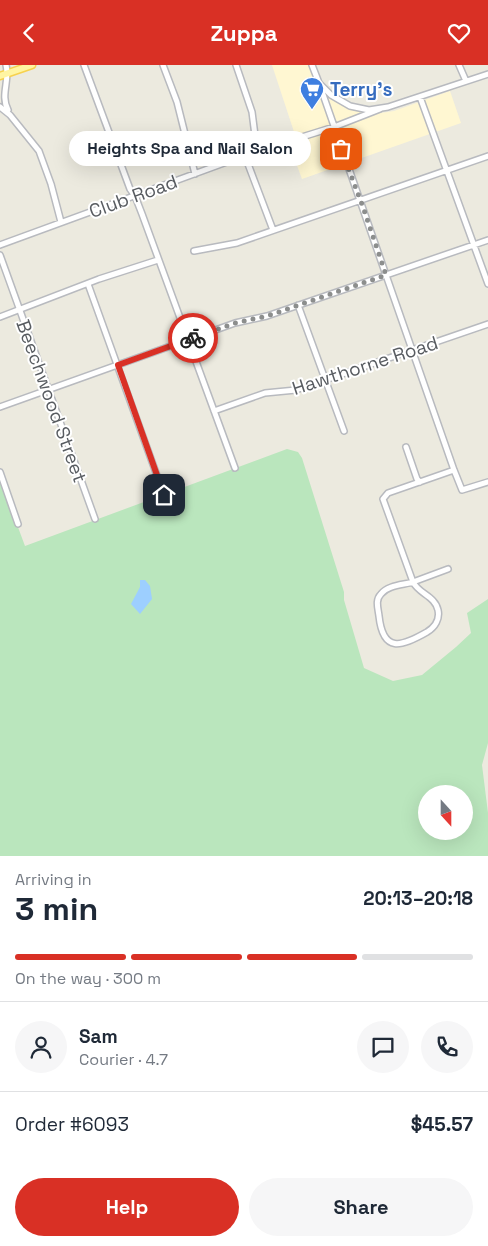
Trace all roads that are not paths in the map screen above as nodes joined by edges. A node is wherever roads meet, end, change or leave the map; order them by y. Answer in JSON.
{"nodes":[{"id":1,"x":6,"y":65,"type":"edge"},
{"id":2,"x":32,"y":65,"type":"edge"},
{"id":3,"x":84,"y":65,"type":"edge"},
{"id":4,"x":163,"y":65,"type":"edge"},
{"id":5,"x":236,"y":65,"type":"edge"},
{"id":6,"x":312,"y":65,"type":"edge"},
{"id":7,"x":459,"y":65,"type":"edge"},
{"id":8,"x":8,"y":73,"type":"junction"},
{"id":9,"x":488,"y":74,"type":"edge"},
{"id":10,"x":0,"y":77,"type":"edge"},
{"id":11,"x":466,"y":81,"type":"junction"},
{"id":12,"x":319,"y":83,"type":"junction"},
{"id":13,"x":420,"y":97,"type":"junction"},
{"id":14,"x":0,"y":107,"type":"edge"},
{"id":15,"x":380,"y":109,"type":"junction"},
{"id":16,"x":10,"y":115,"type":"junction"},
{"id":17,"x":334,"y":127,"type":"junction"},
{"id":18,"x":257,"y":151,"type":"junction"},
{"id":19,"x":245,"y":156,"type":"junction"},
{"id":20,"x":488,"y":156,"type":"edge"},
{"id":21,"x":447,"y":169,"type":"junction"},
{"id":22,"x":195,"y":174,"type":"junction"},
{"id":23,"x":135,"y":196,"type":"junction"},
{"id":24,"x":360,"y":200,"type":"junction"},
{"id":25,"x":61,"y":223,"type":"junction"},
{"id":26,"x":273,"y":230,"type":"junction"},
{"id":27,"x":488,"y":240,"type":"edge"},
{"id":28,"x":0,"y":245,"type":"edge"},
{"id":29,"x":474,"y":245,"type":"junction"},
{"id":30,"x":194,"y":251,"type":"dead end"},
{"id":31,"x":0,"y":255,"type":"edge"},
{"id":32,"x":158,"y":260,"type":"junction"},
{"id":33,"x":386,"y":275,"type":"junction"},
{"id":34,"x":88,"y":284,"type":"junction"},
{"id":35,"x":488,"y":284,"type":"edge"},
{"id":36,"x":298,"y":305,"type":"junction"},
{"id":37,"x":19,"y":311,"type":"junction"},
{"id":38,"x":0,"y":317,"type":"edge"},
{"id":39,"x":488,"y":324,"type":"edge"},
{"id":40,"x":188,"y":340,"type":"junction"},
{"id":41,"x":413,"y":350,"type":"junction"},
{"id":42,"x":118,"y":365,"type":"junction"},
{"id":43,"x":326,"y":380,"type":"junction"},
{"id":44,"x":48,"y":390,"type":"junction"},
{"id":45,"x":0,"y":407,"type":"edge"},
{"id":46,"x":214,"y":411,"type":"junction"},
{"id":47,"x":344,"y":431,"type":"dead end"},
{"id":48,"x":406,"y":447,"type":"dead end"},
{"id":49,"x":235,"y":468,"type":"dead end"},
{"id":50,"x":454,"y":470,"type":"junction"},
{"id":51,"x":0,"y":472,"type":"edge"},
{"id":52,"x":420,"y":482,"type":"junction"},
{"id":53,"x":488,"y":482,"type":"edge"},
{"id":54,"x":164,"y":495,"type":"dead end"},
{"id":55,"x":95,"y":519,"type":"dead end"},
{"id":56,"x":18,"y":524,"type":"dead end"},
{"id":57,"x":448,"y":569,"type":"dead end"},
{"id":58,"x":413,"y":582,"type":"junction"}],
"edges":[{"from":1,"to":8,"type":"street"},
{"from":2,"to":8,"type":"main road"},
{"from":3,"to":23,"type":"street"},
{"from":4,"to":22,"type":"street"},
{"from":5,"to":18,"type":"street"},
{"from":6,"to":12,"type":"street"},
{"from":7,"to":11,"type":"street"},
{"from":8,"to":10,"type":"main road"},
{"from":8,"to":16,"type":"street"},
{"from":9,"to":11,"type":"street","name":"Club Road"},
{"from":11,"to":13,"type":"street","name":"Club Road"},
{"from":12,"to":15,"type":"street"},
{"from":12,"to":17,"type":"street"},
{"from":13,"to":15,"type":"street","name":"Club Road"},
{"from":13,"to":21,"type":"street"},
{"from":14,"to":16,"type":"street"},
{"from":15,"to":17,"type":"street","name":"Club Road"},
{"from":16,"to":25,"type":"street"},
{"from":17,"to":18,"type":"street","name":"Club Road"},
{"from":17,"to":24,"type":"street"},
{"from":18,"to":19,"type":"street","name":"Club Road"},
{"from":19,"to":22,"type":"street","name":"Club Road"},
{"from":19,"to":26,"type":"street"},
{"from":20,"to":21,"type":"street"},
{"from":21,"to":24,"type":"street"},
{"from":21,"to":29,"type":"street"},
{"from":22,"to":23,"type":"street","name":"Club Road"},
{"from":23,"to":25,"type":"street","name":"Club Road"},
{"from":23,"to":32,"type":"street"},
{"from":24,"to":26,"type":"street"},
{"from":24,"to":33,"type":"street"},
{"from":25,"to":28,"type":"street","name":"Club Road"},
{"from":26,"to":30,"type":"street"},
{"from":27,"to":29,"type":"street"},
{"from":29,"to":33,"type":"street"},
{"from":29,"to":35,"type":"street"},
{"from":31,"to":37,"type":"street","name":"Beechwood Street"},
{"from":32,"to":34,"type":"street"},
{"from":32,"to":40,"type":"street"},
{"from":33,"to":36,"type":"street"},
{"from":33,"to":41,"type":"street"},
{"from":34,"to":37,"type":"street"},
{"from":34,"to":42,"type":"street"},
{"from":36,"to":40,"type":"street"},
{"from":36,"to":43,"type":"street"},
{"from":37,"to":38,"type":"street"},
{"from":37,"to":44,"type":"street","name":"Beechwood Street"},
{"from":39,"to":41,"type":"street","name":"Hawthorne Road"},
{"from":40,"to":42,"type":"street"},
{"from":40,"to":46,"type":"street"},
{"from":41,"to":43,"type":"street","name":"Hawthorne Road"},
{"from":41,"to":50,"type":"street"},
{"from":42,"to":44,"type":"street"},
{"from":42,"to":54,"type":"street"},
{"from":43,"to":46,"type":"street","name":"Hawthorne Road"},
{"from":43,"to":47,"type":"street"},
{"from":44,"to":45,"type":"street"},
{"from":44,"to":55,"type":"street","name":"Beechwood Street"},
{"from":46,"to":49,"type":"street"},
{"from":48,"to":52,"type":"street"},
{"from":50,"to":52,"type":"street"},
{"from":50,"to":53,"type":"street"},
{"from":51,"to":56,"type":"street"},
{"from":52,"to":58,"type":"street"},
{"from":57,"to":58,"type":"street"},
{"from":58,"to":58,"type":"street"}]}
